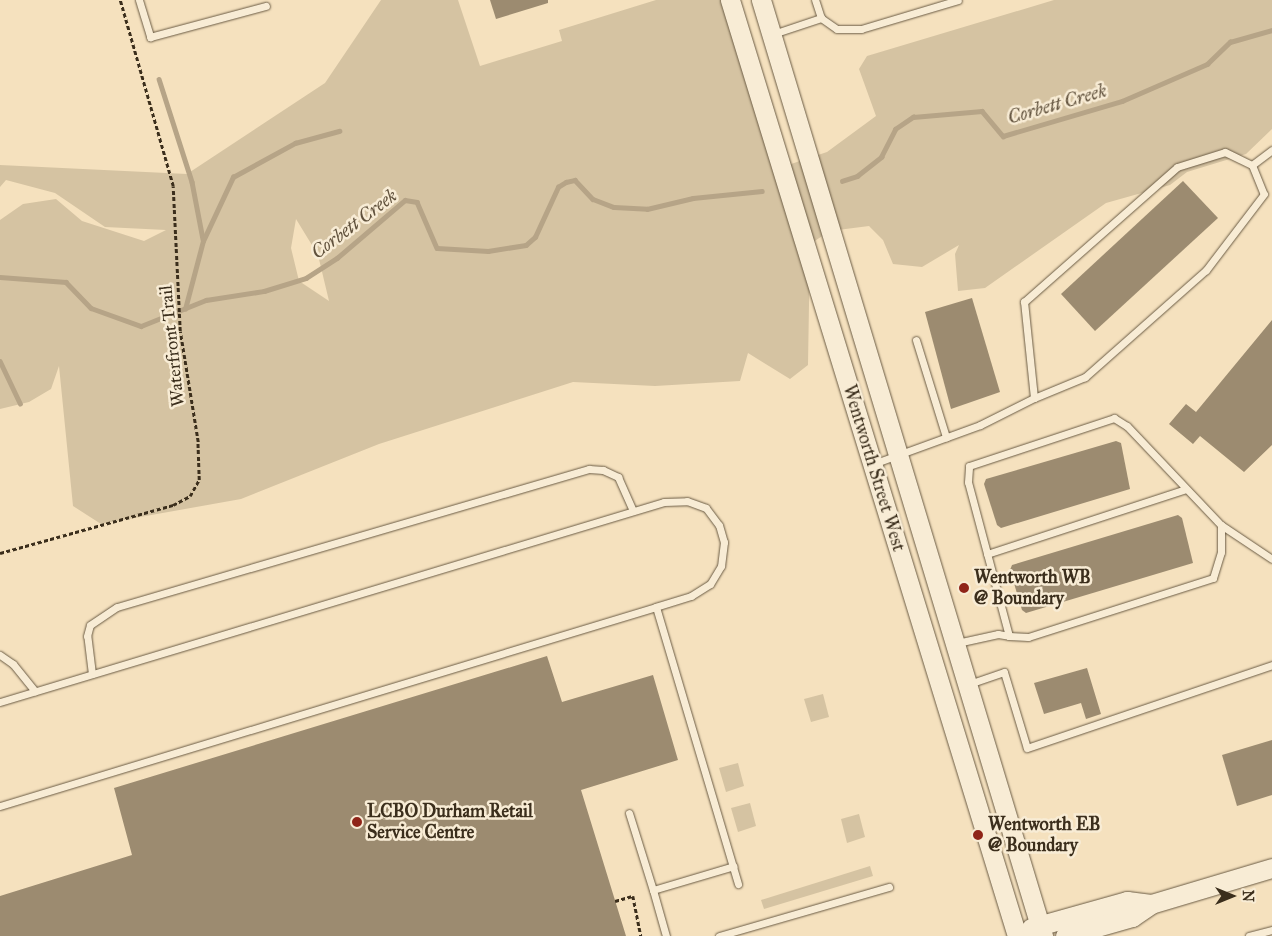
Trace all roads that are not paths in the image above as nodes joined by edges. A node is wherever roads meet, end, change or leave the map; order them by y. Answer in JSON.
{"nodes":[{"id":1,"x":139,"y":0,"type":"edge"},
{"id":2,"x":730,"y":0,"type":"edge"},
{"id":3,"x":761,"y":0,"type":"edge"},
{"id":4,"x":815,"y":0,"type":"edge"},
{"id":5,"x":958,"y":0,"type":"edge"},
{"id":6,"x":266,"y":6,"type":"dead end"},
{"id":7,"x":820,"y":18,"type":"junction"},
{"id":8,"x":772,"y":35,"type":"junction"},
{"id":9,"x":1272,"y":150,"type":"edge"},
{"id":10,"x":1252,"y":164,"type":"junction"},
{"id":11,"x":916,"y":340,"type":"dead end"},
{"id":12,"x":1034,"y":398,"type":"junction"},
{"id":13,"x":946,"y":436,"type":"junction"},
{"id":14,"x":900,"y":454,"type":"junction"},
{"id":15,"x":873,"y":464,"type":"junction"},
{"id":16,"x":1186,"y":489,"type":"junction"},
{"id":17,"x":633,"y":512,"type":"junction"},
{"id":18,"x":1221,"y":525,"type":"junction"},
{"id":19,"x":987,"y":554,"type":"junction"},
{"id":20,"x":1272,"y":559,"type":"edge"},
{"id":21,"x":656,"y":607,"type":"junction"},
{"id":22,"x":1009,"y":636,"type":"junction"},
{"id":23,"x":957,"y":643,"type":"junction"},
{"id":24,"x":0,"y":655,"type":"edge"},
{"id":25,"x":1272,"y":665,"type":"edge"},
{"id":26,"x":92,"y":674,"type":"junction"},
{"id":27,"x":969,"y":684,"type":"junction"},
{"id":28,"x":34,"y":691,"type":"junction"},
{"id":29,"x":0,"y":702,"type":"edge"},
{"id":30,"x":0,"y":806,"type":"edge"},
{"id":31,"x":628,"y":813,"type":"dead end"},
{"id":32,"x":734,"y":866,"type":"junction"},
{"id":33,"x":1272,"y":868,"type":"edge"},
{"id":34,"x":738,"y":884,"type":"dead end"},
{"id":35,"x":889,"y":887,"type":"dead end"},
{"id":36,"x":653,"y":890,"type":"junction"},
{"id":37,"x":1151,"y":904,"type":"junction"},
{"id":38,"x":1272,"y":930,"type":"edge"},
{"id":39,"x":1042,"y":931,"type":"edge"},
{"id":40,"x":1012,"y":935,"type":"edge"},
{"id":41,"x":666,"y":936,"type":"edge"},
{"id":42,"x":719,"y":936,"type":"edge"},
{"id":43,"x":1065,"y":936,"type":"edge"},
{"id":44,"x":1249,"y":936,"type":"edge"}],
"edges":[{"from":1,"to":6,"type":"lane"},
{"from":2,"to":15,"type":"main road","name":"Wentworth Street West"},
{"from":3,"to":8,"type":"main road","name":"Wentworth Street West"},
{"from":4,"to":7,"type":"lane"},
{"from":5,"to":7,"type":"lane"},
{"from":7,"to":8,"type":"lane"},
{"from":8,"to":14,"type":"main road","name":"Wentworth Street West"},
{"from":9,"to":10,"type":"lane"},
{"from":10,"to":12,"type":"lane"},
{"from":10,"to":12,"type":"lane"},
{"from":11,"to":13,"type":"lane"},
{"from":12,"to":13,"type":"lane"},
{"from":13,"to":14,"type":"lane"},
{"from":14,"to":15,"type":"lane"},
{"from":14,"to":23,"type":"main road","name":"Wentworth Street West"},
{"from":15,"to":40,"type":"main road","name":"Wentworth Street West"},
{"from":16,"to":18,"type":"lane"},
{"from":16,"to":19,"type":"lane"},
{"from":16,"to":19,"type":"lane"},
{"from":17,"to":21,"type":"lane"},
{"from":17,"to":26,"type":"lane"},
{"from":17,"to":26,"type":"lane"},
{"from":18,"to":20,"type":"lane"},
{"from":18,"to":22,"type":"lane"},
{"from":19,"to":22,"type":"lane"},
{"from":21,"to":30,"type":"lane"},
{"from":21,"to":32,"type":"lane"},
{"from":22,"to":23,"type":"lane"},
{"from":23,"to":27,"type":"main road","name":"Wentworth Street West"},
{"from":24,"to":28,"type":"lane"},
{"from":25,"to":27,"type":"lane"},
{"from":26,"to":28,"type":"lane"},
{"from":27,"to":39,"type":"main road","name":"Wentworth Street West"},
{"from":28,"to":29,"type":"lane"},
{"from":31,"to":36,"type":"lane"},
{"from":32,"to":34,"type":"lane"},
{"from":32,"to":36,"type":"lane"},
{"from":33,"to":37,"type":"main road"},
{"from":35,"to":42,"type":"lane"},
{"from":36,"to":41,"type":"lane"},
{"from":37,"to":39,"type":"main road"},
{"from":37,"to":43,"type":"main road"},
{"from":38,"to":44,"type":"lane"},
{"from":39,"to":40,"type":"main road"}]}
